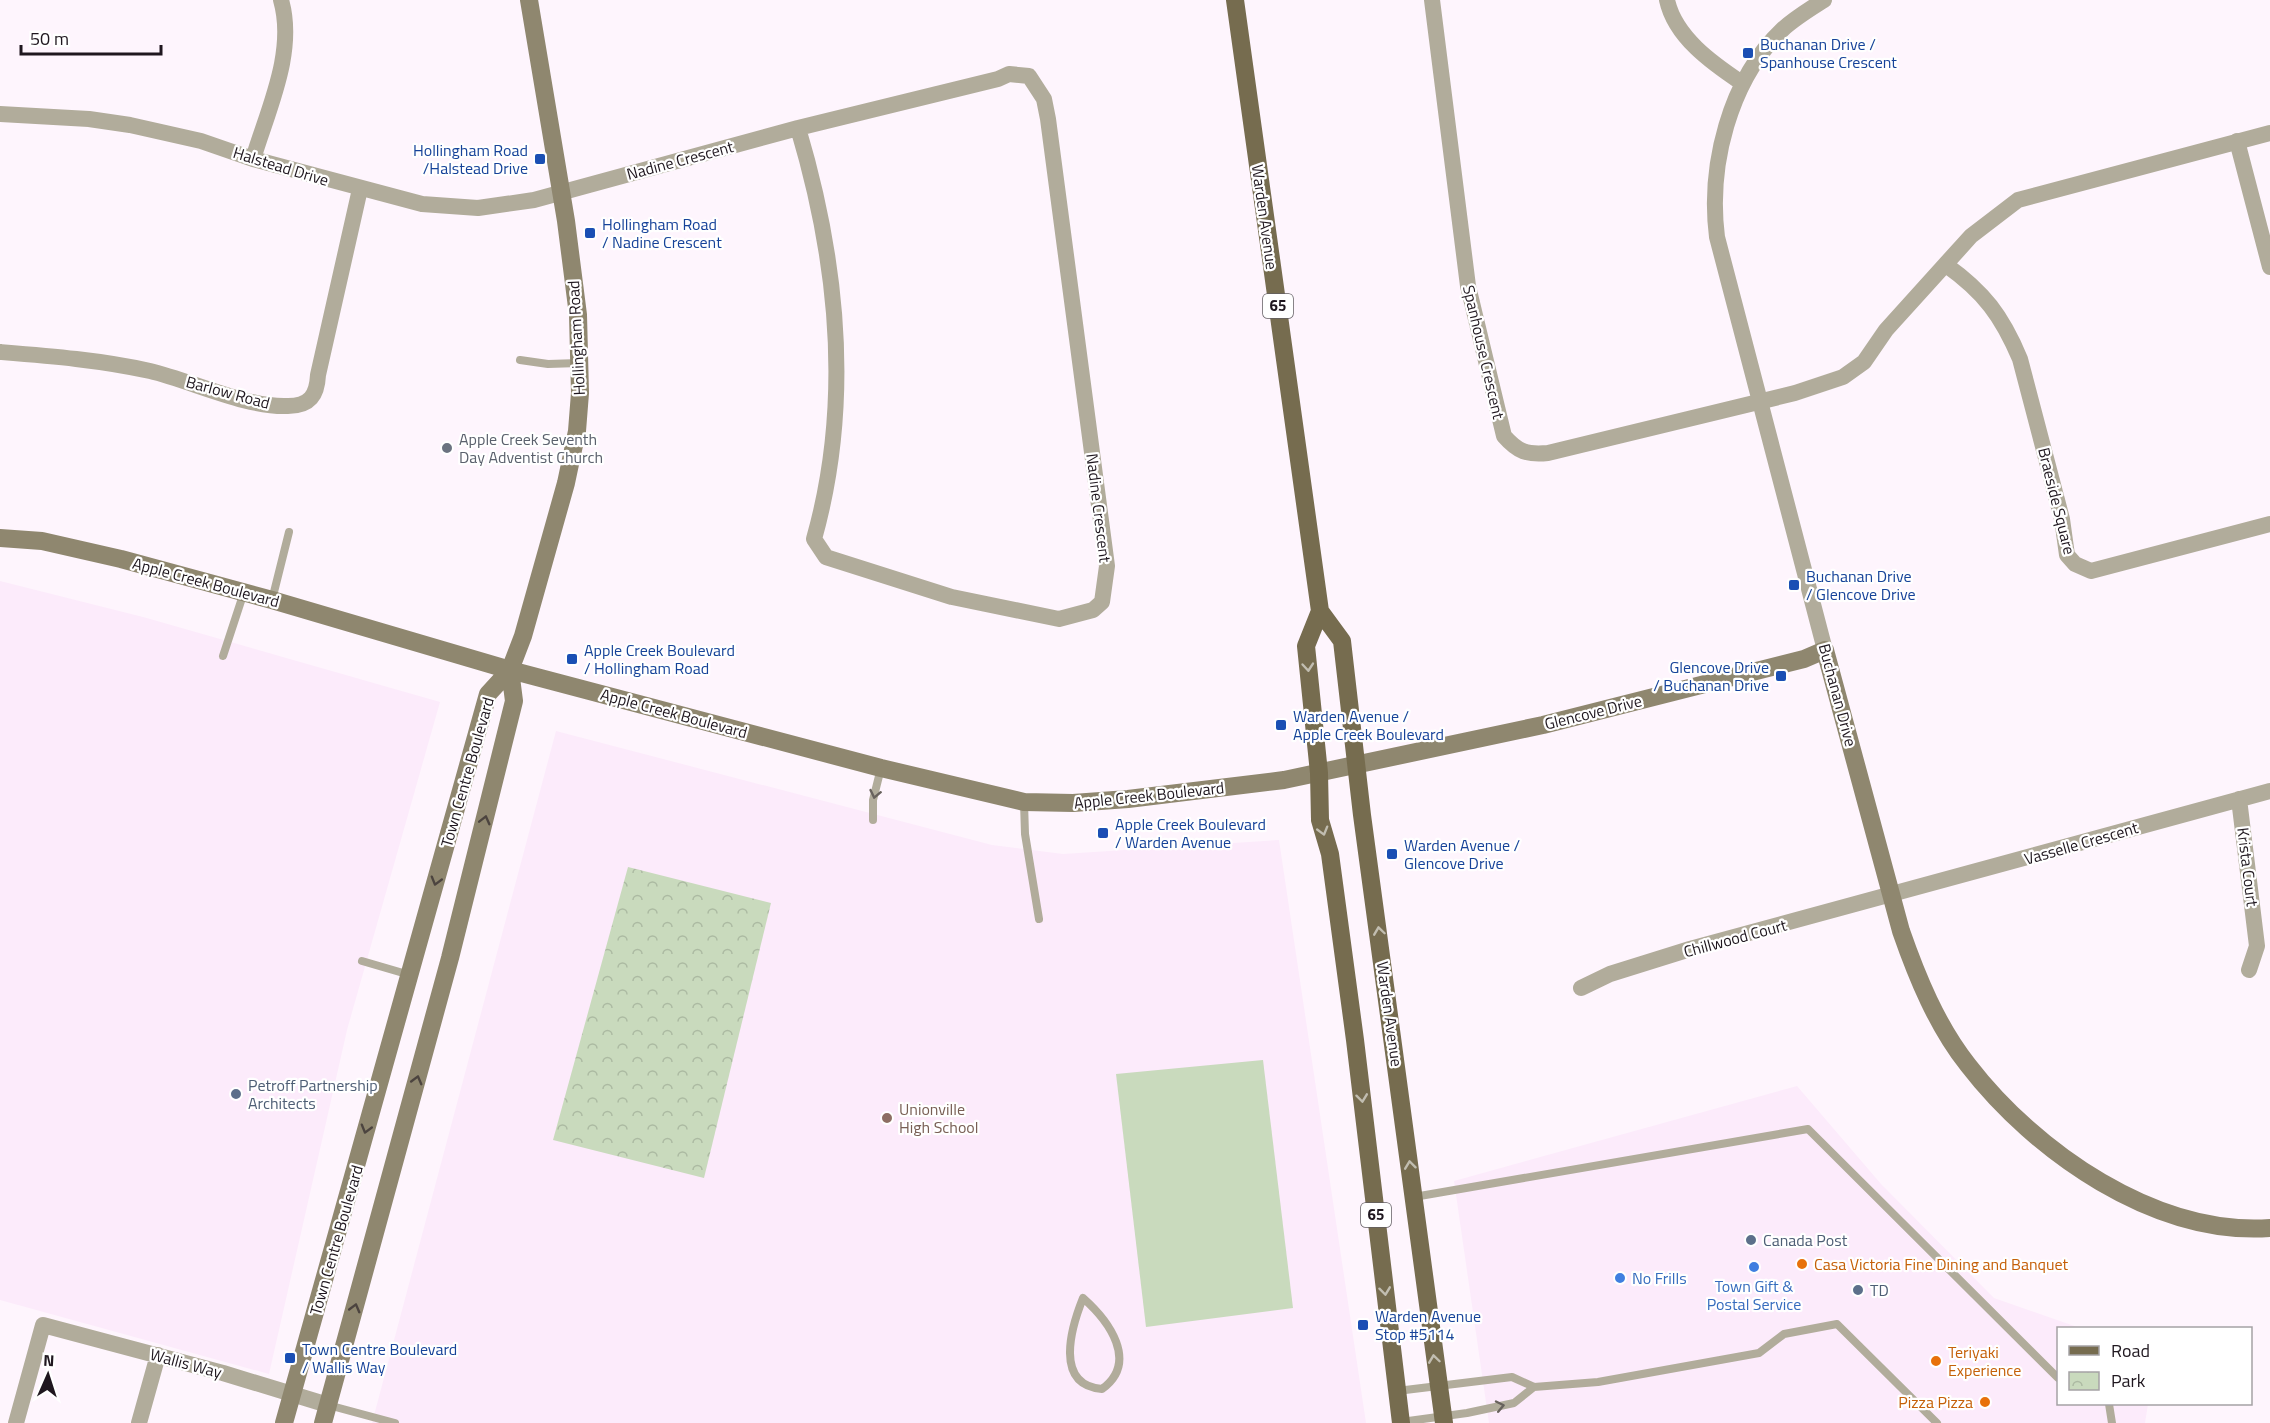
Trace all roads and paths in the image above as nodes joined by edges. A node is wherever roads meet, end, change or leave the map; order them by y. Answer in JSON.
{"nodes":[{"id":1,"x":281,"y":0,"type":"edge"},
{"id":2,"x":529,"y":0,"type":"edge"},
{"id":3,"x":1236,"y":0,"type":"edge"},
{"id":4,"x":1432,"y":0,"type":"edge"},
{"id":5,"x":1667,"y":0,"type":"edge"},
{"id":6,"x":1824,"y":0,"type":"edge"},
{"id":7,"x":1742,"y":83,"type":"junction"},
{"id":8,"x":0,"y":114,"type":"edge"},
{"id":9,"x":798,"y":128,"type":"junction"},
{"id":10,"x":2270,"y":133,"type":"edge"},
{"id":11,"x":2237,"y":141,"type":"junction"},
{"id":12,"x":253,"y":159,"type":"junction"},
{"id":13,"x":360,"y":189,"type":"junction"},
{"id":14,"x":561,"y":191,"type":"junction"},
{"id":15,"x":1946,"y":265,"type":"junction"},
{"id":16,"x":2270,"y":267,"type":"edge"},
{"id":17,"x":0,"y":352,"type":"edge"},
{"id":18,"x":520,"y":360,"type":"dead end"},
{"id":19,"x":580,"y":363,"type":"junction"},
{"id":20,"x":1761,"y":402,"type":"junction"},
{"id":21,"x":2270,"y":524,"type":"edge"},
{"id":22,"x":289,"y":532,"type":"dead end"},
{"id":23,"x":0,"y":538,"type":"edge"},
{"id":24,"x":244,"y":592,"type":"junction"},
{"id":25,"x":272,"y":600,"type":"junction"},
{"id":26,"x":1320,"y":612,"type":"junction"},
{"id":27,"x":1825,"y":650,"type":"junction"},
{"id":28,"x":223,"y":656,"type":"dead end"},
{"id":29,"x":510,"y":670,"type":"junction"},
{"id":30,"x":1358,"y":765,"type":"junction"},
{"id":31,"x":881,"y":768,"type":"junction"},
{"id":32,"x":1319,"y":773,"type":"junction"},
{"id":33,"x":2270,"y":791,"type":"edge"},
{"id":34,"x":2239,"y":799,"type":"junction"},
{"id":35,"x":1024,"y":802,"type":"junction"},
{"id":36,"x":873,"y":820,"type":"dead end"},
{"id":37,"x":1892,"y":896,"type":"junction"},
{"id":38,"x":1039,"y":919,"type":"dead end"},
{"id":39,"x":362,"y":961,"type":"dead end"},
{"id":40,"x":2249,"y":970,"type":"dead end"},
{"id":41,"x":410,"y":975,"type":"junction"},
{"id":42,"x":1581,"y":988,"type":"dead end"},
{"id":43,"x":1414,"y":1197,"type":"junction"},
{"id":44,"x":2270,"y":1228,"type":"edge"},
{"id":45,"x":1083,"y":1298,"type":"joint"},
{"id":46,"x":158,"y":1355,"type":"junction"},
{"id":47,"x":2057,"y":1377,"type":"edge"},
{"id":48,"x":1438,"y":1385,"type":"junction"},
{"id":49,"x":1534,"y":1387,"type":"junction"},
{"id":50,"x":1397,"y":1390,"type":"junction"},
{"id":51,"x":292,"y":1395,"type":"junction"},
{"id":52,"x":2109,"y":1405,"type":"edge"},
{"id":53,"x":326,"y":1414,"type":"edge"},
{"id":54,"x":1444,"y":1420,"type":"edge"},
{"id":55,"x":16,"y":1423,"type":"edge"},
{"id":56,"x":139,"y":1423,"type":"edge"},
{"id":57,"x":284,"y":1423,"type":"edge"},
{"id":58,"x":395,"y":1423,"type":"edge"},
{"id":59,"x":1401,"y":1423,"type":"edge"},
{"id":60,"x":1937,"y":1423,"type":"edge"},
{"id":61,"x":2112,"y":1423,"type":"edge"}],
"edges":[{"from":1,"to":12,"type":"street"},
{"from":2,"to":14,"type":"main road","name":"Hollingham Road"},
{"from":3,"to":26,"type":"main road","name":"Warden Avenue","number":"65"},
{"from":4,"to":20,"type":"street","name":"Spanhouse Crescent"},
{"from":5,"to":7,"type":"street"},
{"from":6,"to":7,"type":"street","name":"Buchanan Drive"},
{"from":7,"to":20,"type":"street","name":"Buchanan Drive"},
{"from":8,"to":12,"type":"street","name":"Halstead Drive"},
{"from":9,"to":9,"type":"street","name":"Nadine Crescent"},
{"from":9,"to":14,"type":"street","name":"Nadine Crescent"},
{"from":10,"to":11,"type":"street"},
{"from":11,"to":15,"type":"street"},
{"from":11,"to":16,"type":"street"},
{"from":12,"to":13,"type":"street","name":"Halstead Drive"},
{"from":13,"to":14,"type":"street","name":"Halstead Drive"},
{"from":13,"to":17,"type":"street","name":"Barlow Road"},
{"from":14,"to":19,"type":"main road","name":"Hollingham Road"},
{"from":15,"to":20,"type":"street"},
{"from":15,"to":21,"type":"street","name":"Braeside Square"},
{"from":18,"to":19,"type":"lane"},
{"from":19,"to":29,"type":"main road","name":"Hollingham Road"},
{"from":20,"to":27,"type":"street","name":"Buchanan Drive"},
{"from":22,"to":25,"type":"lane"},
{"from":23,"to":24,"type":"main road","name":"Apple Creek Boulevard"},
{"from":24,"to":25,"type":"main road","name":"Apple Creek Boulevard"},
{"from":24,"to":28,"type":"lane"},
{"from":25,"to":29,"type":"main road","name":"Apple Creek Boulevard"},
{"from":26,"to":30,"type":"main road","name":"Warden Avenue","number":"65"},
{"from":26,"to":32,"type":"main road","number":"65","one_way":true},
{"from":27,"to":30,"type":"main road","name":"Glencove Drive"},
{"from":27,"to":37,"type":"main road","name":"Buchanan Drive"},
{"from":29,"to":31,"type":"main road","name":"Apple Creek Boulevard"},
{"from":29,"to":41,"type":"main road","name":"Town Centre Boulevard","one_way":true},
{"from":53,"to":29,"type":"main road","name":"Town Centre Boulevard","one_way":true},
{"from":30,"to":32,"type":"main road","name":"Apple Creek Boulevard"},
{"from":43,"to":30,"type":"main road","name":"Warden Avenue","number":"65","one_way":true},
{"from":31,"to":35,"type":"main road","name":"Apple Creek Boulevard"},
{"from":31,"to":36,"type":"lane","one_way":true},
{"from":32,"to":35,"type":"main road","name":"Apple Creek Boulevard"},
{"from":32,"to":50,"type":"main road","number":"65","one_way":true},
{"from":33,"to":34,"type":"street","name":"Vasselle Crescent"},
{"from":34,"to":37,"type":"street","name":"Vasselle Crescent"},
{"from":34,"to":40,"type":"street","name":"Krista Court"},
{"from":35,"to":38,"type":"lane"},
{"from":37,"to":42,"type":"street","name":"Chillwood Court"},
{"from":37,"to":44,"type":"main road","name":"Buchanan Drive"},
{"from":39,"to":41,"type":"lane"},
{"from":41,"to":51,"type":"main road","name":"Town Centre Boulevard","one_way":true},
{"from":43,"to":47,"type":"lane"},
{"from":48,"to":43,"type":"main road","name":"Warden Avenue","number":"65","one_way":true},
{"from":45,"to":45,"type":"lane"},
{"from":46,"to":51,"type":"street","name":"Wallis Way"},
{"from":46,"to":55,"type":"street","name":"Wallis Way"},
{"from":46,"to":56,"type":"street"},
{"from":48,"to":49,"type":"lane"},
{"from":48,"to":50,"type":"lane"},
{"from":48,"to":54,"type":"main road","name":"Warden Avenue","number":"65"},
{"from":54,"to":49,"type":"lane","one_way":true},
{"from":49,"to":60,"type":"lane"},
{"from":50,"to":59,"type":"main road","number":"65"},
{"from":51,"to":53,"type":"street","name":"Wallis Way"},
{"from":51,"to":57,"type":"main road","name":"Town Centre Boulevard"},
{"from":52,"to":61,"type":"lane"},
{"from":53,"to":58,"type":"lane"},
{"from":54,"to":59,"type":"lane"}]}
